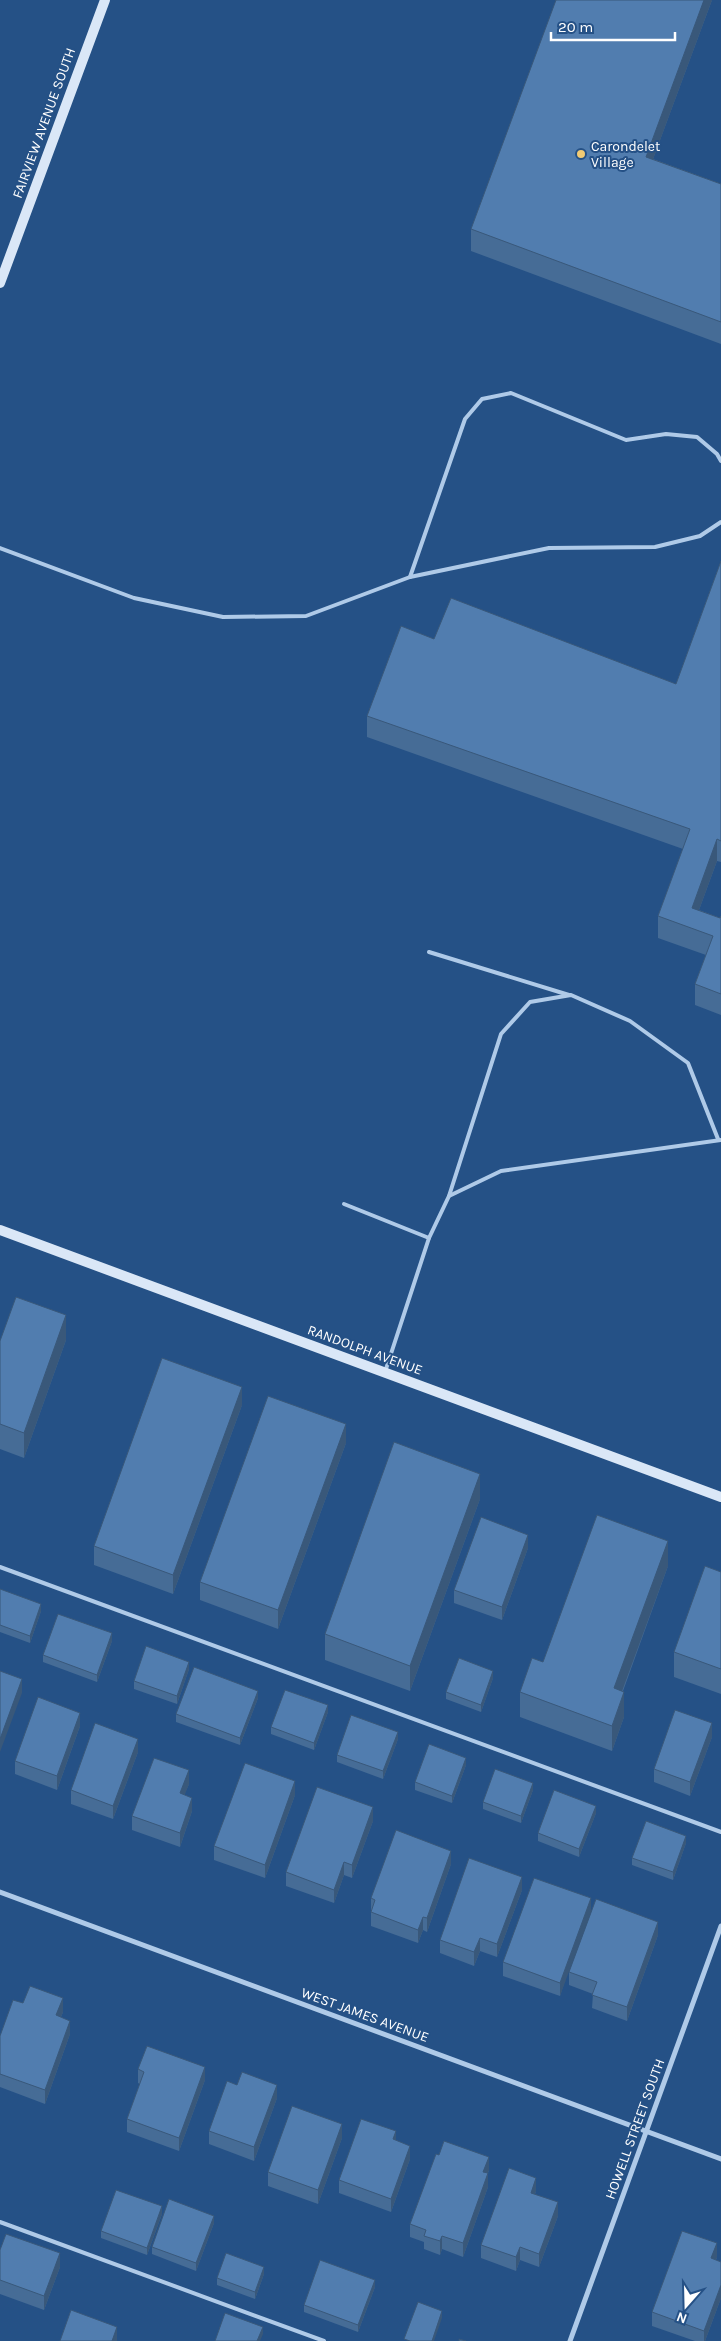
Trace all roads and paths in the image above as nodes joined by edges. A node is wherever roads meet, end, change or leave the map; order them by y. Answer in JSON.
{"nodes":[{"id":1,"x":105,"y":0,"type":"edge"},
{"id":2,"x":0,"y":283,"type":"edge"},
{"id":3,"x":721,"y":461,"type":"edge"},
{"id":4,"x":721,"y":522,"type":"edge"},
{"id":5,"x":0,"y":548,"type":"edge"},
{"id":6,"x":410,"y":577,"type":"junction"},
{"id":7,"x":429,"y":952,"type":"dead end"},
{"id":8,"x":571,"y":995,"type":"junction"},
{"id":9,"x":719,"y":1139,"type":"edge"},
{"id":10,"x":449,"y":1196,"type":"junction"},
{"id":11,"x":344,"y":1204,"type":"dead end"},
{"id":12,"x":0,"y":1230,"type":"edge"},
{"id":13,"x":429,"y":1238,"type":"junction"},
{"id":14,"x":385,"y":1372,"type":"junction"},
{"id":15,"x":721,"y":1497,"type":"edge"},
{"id":16,"x":0,"y":1567,"type":"edge"},
{"id":17,"x":721,"y":1832,"type":"edge"},
{"id":18,"x":0,"y":1892,"type":"edge"},
{"id":19,"x":721,"y":1926,"type":"edge"},
{"id":20,"x":646,"y":2131,"type":"junction"},
{"id":21,"x":721,"y":2159,"type":"edge"},
{"id":22,"x":0,"y":2222,"type":"edge"},
{"id":23,"x":324,"y":2341,"type":"edge"},
{"id":24,"x":570,"y":2341,"type":"edge"}],
"edges":[{"from":1,"to":2,"type":"main road","name":"FAIRVIEW AVENUE SOUTH"},
{"from":3,"to":6,"type":"lane"},
{"from":4,"to":6,"type":"lane"},
{"from":5,"to":6,"type":"lane"},
{"from":7,"to":8,"type":"lane"},
{"from":8,"to":9,"type":"lane"},
{"from":8,"to":10,"type":"lane"},
{"from":9,"to":10,"type":"lane"},
{"from":10,"to":13,"type":"lane"},
{"from":11,"to":13,"type":"lane"},
{"from":12,"to":14,"type":"main road","name":"RANDOLPH AVENUE"},
{"from":13,"to":14,"type":"lane"},
{"from":14,"to":15,"type":"main road","name":"RANDOLPH AVENUE"},
{"from":16,"to":17,"type":"lane"},
{"from":18,"to":20,"type":"street","name":"WEST JAMES AVENUE"},
{"from":19,"to":20,"type":"street","name":"HOWELL STREET SOUTH"},
{"from":20,"to":21,"type":"street","name":"WEST JAMES AVENUE"},
{"from":20,"to":24,"type":"street","name":"HOWELL STREET SOUTH"},
{"from":22,"to":23,"type":"lane"}]}
